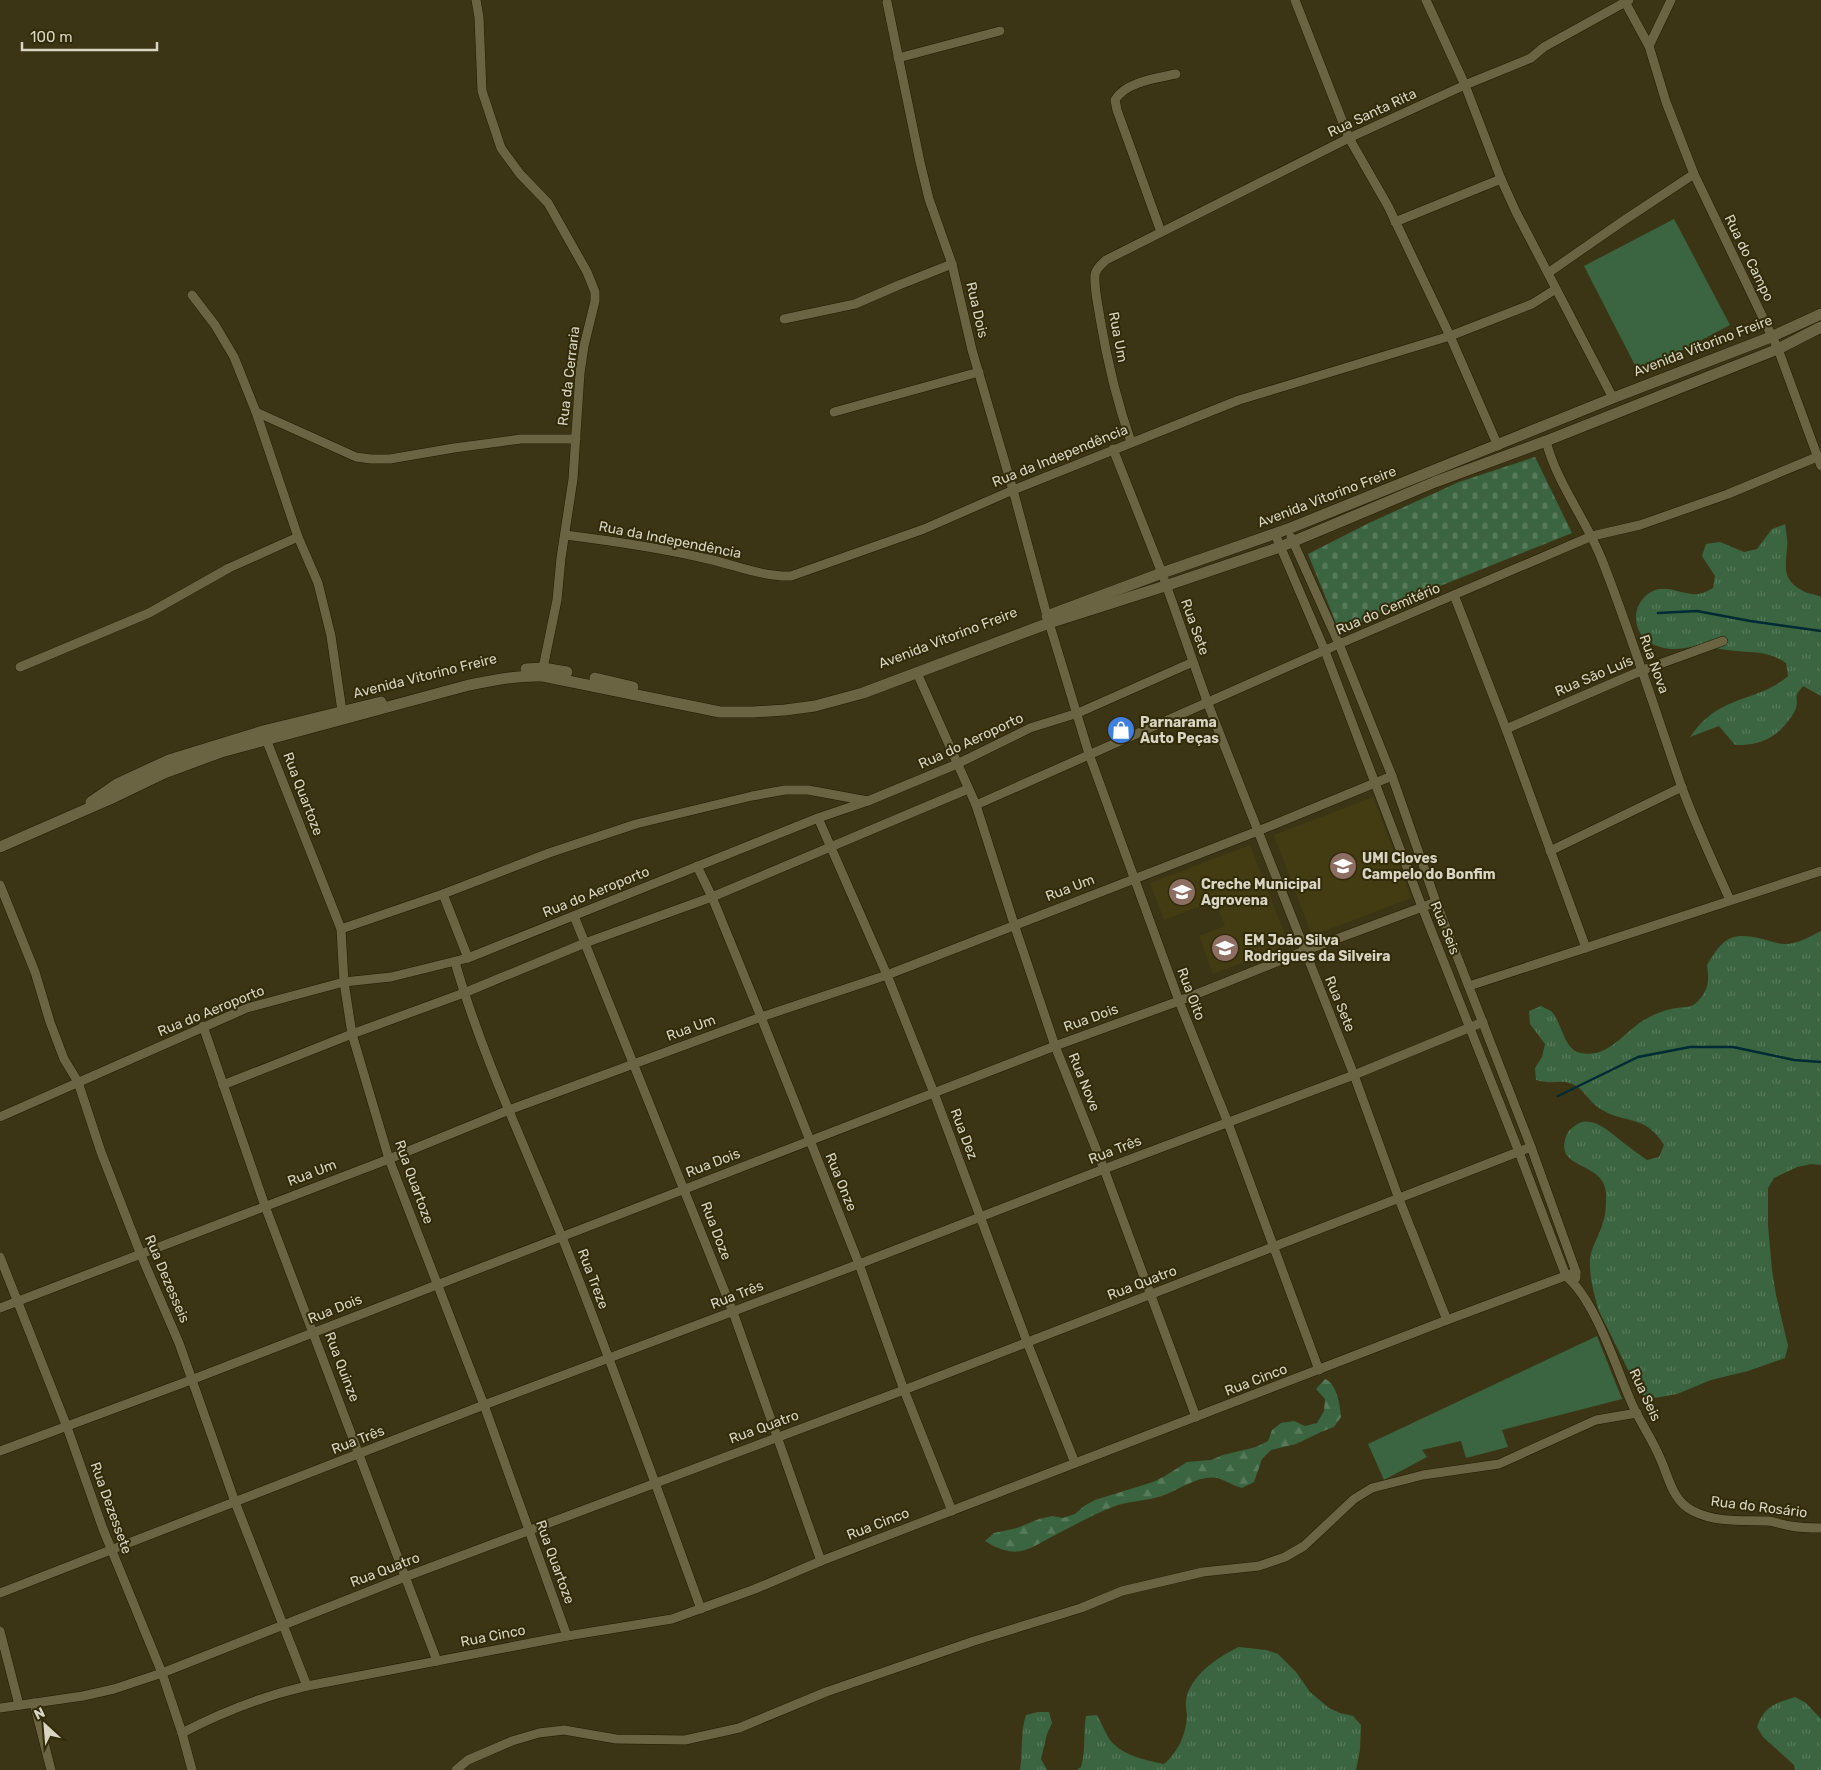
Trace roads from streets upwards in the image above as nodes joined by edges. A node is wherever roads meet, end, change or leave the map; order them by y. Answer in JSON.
{"nodes":[{"id":1,"x":476,"y":0,"type":"edge"},
{"id":2,"x":1295,"y":0,"type":"edge"},
{"id":3,"x":1426,"y":0,"type":"edge"},
{"id":4,"x":1671,"y":0,"type":"edge"},
{"id":5,"x":1626,"y":1,"type":"edge"},
{"id":6,"x":886,"y":2,"type":"dead end"},
{"id":7,"x":1000,"y":31,"type":"dead end"},
{"id":8,"x":1649,"y":46,"type":"junction"},
{"id":9,"x":898,"y":58,"type":"junction"},
{"id":10,"x":1176,"y":74,"type":"dead end"},
{"id":11,"x":1465,"y":85,"type":"junction"},
{"id":12,"x":1349,"y":138,"type":"junction"},
{"id":13,"x":1694,"y":174,"type":"junction"},
{"id":14,"x":1501,"y":178,"type":"junction"},
{"id":15,"x":1395,"y":222,"type":"junction"},
{"id":16,"x":1161,"y":232,"type":"junction"},
{"id":17,"x":1125,"y":250,"type":"joint"},
{"id":18,"x":952,"y":264,"type":"junction"},
{"id":19,"x":1548,"y":273,"type":"junction"},
{"id":20,"x":1556,"y":289,"type":"junction"},
{"id":21,"x":192,"y":295,"type":"dead end"},
{"id":22,"x":1821,"y":314,"type":"edge"},
{"id":23,"x":784,"y":319,"type":"dead end"},
{"id":24,"x":1821,"y":328,"type":"edge"},
{"id":25,"x":1450,"y":336,"type":"junction"},
{"id":26,"x":1771,"y":337,"type":"junction"},
{"id":27,"x":1778,"y":349,"type":"junction"},
{"id":28,"x":979,"y":372,"type":"junction"},
{"id":29,"x":1613,"y":398,"type":"junction"},
{"id":30,"x":256,"y":412,"type":"junction"},
{"id":31,"x":834,"y":412,"type":"dead end"},
{"id":32,"x":576,"y":439,"type":"junction"},
{"id":33,"x":1546,"y":441,"type":"junction"},
{"id":34,"x":1131,"y":442,"type":"junction"},
{"id":35,"x":1498,"y":446,"type":"junction"},
{"id":36,"x":1113,"y":449,"type":"junction"},
{"id":37,"x":1817,"y":457,"type":"junction"},
{"id":38,"x":1821,"y":466,"type":"edge"},
{"id":39,"x":1013,"y":490,"type":"junction"},
{"id":40,"x":1288,"y":530,"type":"junction"},
{"id":41,"x":1275,"y":534,"type":"junction"},
{"id":42,"x":565,"y":536,"type":"junction"},
{"id":43,"x":1592,"y":536,"type":"junction"},
{"id":44,"x":298,"y":537,"type":"junction"},
{"id":45,"x":1294,"y":541,"type":"junction"},
{"id":46,"x":1280,"y":547,"type":"junction"},
{"id":47,"x":1162,"y":573,"type":"junction"},
{"id":48,"x":1165,"y":586,"type":"junction"},
{"id":49,"x":1454,"y":595,"type":"junction"},
{"id":50,"x":1048,"y":620,"type":"junction"},
{"id":51,"x":1723,"y":640,"type":"dead end"},
{"id":52,"x":1340,"y":644,"type":"junction"},
{"id":53,"x":1325,"y":651,"type":"junction"},
{"id":54,"x":1193,"y":662,"type":"junction"},
{"id":55,"x":20,"y":667,"type":"dead end"},
{"id":56,"x":543,"y":668,"type":"junction"},
{"id":57,"x":1643,"y":670,"type":"junction"},
{"id":58,"x":917,"y":673,"type":"junction"},
{"id":59,"x":1208,"y":704,"type":"junction"},
{"id":60,"x":342,"y":711,"type":"junction"},
{"id":61,"x":1078,"y":713,"type":"junction"},
{"id":62,"x":1506,"y":728,"type":"junction"},
{"id":63,"x":265,"y":735,"type":"junction"},
{"id":64,"x":1089,"y":754,"type":"junction"},
{"id":65,"x":957,"y":764,"type":"junction"},
{"id":66,"x":1392,"y":776,"type":"junction"},
{"id":67,"x":1376,"y":783,"type":"junction"},
{"id":68,"x":1682,"y":787,"type":"junction"},
{"id":69,"x":968,"y":789,"type":"junction"},
{"id":70,"x":868,"y":801,"type":"junction"},
{"id":71,"x":976,"y":805,"type":"junction"},
{"id":72,"x":818,"y":818,"type":"junction"},
{"id":73,"x":1258,"y":831,"type":"junction"},
{"id":74,"x":0,"y":847,"type":"edge"},
{"id":75,"x":830,"y":848,"type":"junction"},
{"id":76,"x":1550,"y":850,"type":"junction"},
{"id":77,"x":697,"y":866,"type":"junction"},
{"id":78,"x":1821,"y":871,"type":"edge"},
{"id":79,"x":1133,"y":878,"type":"junction"},
{"id":80,"x":0,"y":885,"type":"edge"},
{"id":81,"x":443,"y":894,"type":"junction"},
{"id":82,"x":712,"y":897,"type":"junction"},
{"id":83,"x":1730,"y":900,"type":"junction"},
{"id":84,"x":1436,"y":902,"type":"junction"},
{"id":85,"x":1422,"y":907,"type":"junction"},
{"id":86,"x":574,"y":916,"type":"junction"},
{"id":87,"x":1014,"y":924,"type":"junction"},
{"id":88,"x":341,"y":929,"type":"junction"},
{"id":89,"x":585,"y":943,"type":"junction"},
{"id":90,"x":1586,"y":948,"type":"junction"},
{"id":91,"x":1304,"y":951,"type":"junction"},
{"id":92,"x":468,"y":958,"type":"junction"},
{"id":93,"x":455,"y":962,"type":"junction"},
{"id":94,"x":887,"y":975,"type":"junction"},
{"id":95,"x":344,"y":982,"type":"junction"},
{"id":96,"x":1469,"y":986,"type":"junction"},
{"id":97,"x":464,"y":994,"type":"junction"},
{"id":98,"x":1178,"y":1001,"type":"junction"},
{"id":99,"x":761,"y":1017,"type":"junction"},
{"id":100,"x":1483,"y":1022,"type":"junction"},
{"id":101,"x":203,"y":1026,"type":"junction"},
{"id":102,"x":1470,"y":1028,"type":"junction"},
{"id":103,"x":352,"y":1034,"type":"junction"},
{"id":104,"x":1055,"y":1046,"type":"junction"},
{"id":105,"x":634,"y":1064,"type":"junction"},
{"id":106,"x":1354,"y":1075,"type":"junction"},
{"id":107,"x":78,"y":1082,"type":"junction"},
{"id":108,"x":223,"y":1085,"type":"junction"},
{"id":109,"x":934,"y":1093,"type":"junction"},
{"id":110,"x":509,"y":1110,"type":"junction"},
{"id":111,"x":0,"y":1117,"type":"edge"},
{"id":112,"x":1228,"y":1122,"type":"junction"},
{"id":113,"x":809,"y":1141,"type":"junction"},
{"id":114,"x":1531,"y":1147,"type":"junction"},
{"id":115,"x":1519,"y":1152,"type":"junction"},
{"id":116,"x":389,"y":1159,"type":"junction"},
{"id":117,"x":1104,"y":1168,"type":"junction"},
{"id":118,"x":685,"y":1189,"type":"junction"},
{"id":119,"x":1399,"y":1199,"type":"junction"},
{"id":120,"x":265,"y":1206,"type":"junction"},
{"id":121,"x":981,"y":1217,"type":"junction"},
{"id":122,"x":561,"y":1235,"type":"junction"},
{"id":123,"x":1273,"y":1247,"type":"junction"},
{"id":124,"x":142,"y":1255,"type":"junction"},
{"id":125,"x":0,"y":1257,"type":"edge"},
{"id":126,"x":859,"y":1264,"type":"junction"},
{"id":127,"x":1576,"y":1272,"type":"junction"},
{"id":128,"x":1566,"y":1276,"type":"junction"},
{"id":129,"x":437,"y":1283,"type":"junction"},
{"id":130,"x":1576,"y":1285,"type":"junction"},
{"id":131,"x":1150,"y":1294,"type":"junction"},
{"id":132,"x":18,"y":1302,"type":"junction"},
{"id":133,"x":0,"y":1308,"type":"edge"},
{"id":134,"x":733,"y":1312,"type":"junction"},
{"id":135,"x":1446,"y":1320,"type":"junction"},
{"id":136,"x":314,"y":1332,"type":"junction"},
{"id":137,"x":1027,"y":1342,"type":"junction"},
{"id":138,"x":609,"y":1358,"type":"junction"},
{"id":139,"x":1319,"y":1370,"type":"junction"},
{"id":140,"x":191,"y":1380,"type":"junction"},
{"id":141,"x":904,"y":1390,"type":"junction"},
{"id":142,"x":484,"y":1406,"type":"junction"},
{"id":143,"x":1637,"y":1413,"type":"junction"},
{"id":144,"x":1196,"y":1417,"type":"junction"},
{"id":145,"x":67,"y":1427,"type":"junction"},
{"id":146,"x":778,"y":1436,"type":"junction"},
{"id":147,"x":0,"y":1451,"type":"edge"},
{"id":148,"x":360,"y":1454,"type":"junction"},
{"id":149,"x":1075,"y":1463,"type":"junction"},
{"id":150,"x":655,"y":1482,"type":"junction"},
{"id":151,"x":235,"y":1502,"type":"junction"},
{"id":152,"x":952,"y":1511,"type":"junction"},
{"id":153,"x":1694,"y":1512,"type":"joint"},
{"id":154,"x":1821,"y":1528,"type":"edge"},
{"id":155,"x":529,"y":1531,"type":"junction"},
{"id":156,"x":112,"y":1550,"type":"junction"},
{"id":157,"x":821,"y":1561,"type":"junction"},
{"id":158,"x":405,"y":1577,"type":"junction"},
{"id":159,"x":0,"y":1593,"type":"edge"},
{"id":160,"x":701,"y":1609,"type":"junction"},
{"id":161,"x":282,"y":1625,"type":"junction"},
{"id":162,"x":0,"y":1631,"type":"edge"},
{"id":163,"x":567,"y":1636,"type":"junction"},
{"id":164,"x":437,"y":1661,"type":"junction"},
{"id":165,"x":162,"y":1674,"type":"junction"},
{"id":166,"x":307,"y":1686,"type":"junction"},
{"id":167,"x":34,"y":1703,"type":"junction"},
{"id":168,"x":19,"y":1705,"type":"junction"},
{"id":169,"x":0,"y":1708,"type":"edge"},
{"id":170,"x":182,"y":1733,"type":"junction"},
{"id":171,"x":51,"y":1770,"type":"edge"},
{"id":172,"x":192,"y":1770,"type":"edge"},
{"id":173,"x":456,"y":1770,"type":"edge"}],
"edges":[{"from":1,"to":32,"type":"street","name":"Rua da Cerraria"},
{"from":2,"to":12,"type":"street"},
{"from":3,"to":11,"type":"street"},
{"from":4,"to":8,"type":"street"},
{"from":5,"to":8,"type":"street","name":"Rua do Campo"},
{"from":5,"to":11,"type":"street","name":"Rua Santa Rita"},
{"from":6,"to":9,"type":"street","name":"Rua Dois"},
{"from":7,"to":9,"type":"street"},
{"from":8,"to":13,"type":"street","name":"Rua do Campo"},
{"from":9,"to":18,"type":"street","name":"Rua Dois"},
{"from":10,"to":16,"type":"street"},
{"from":11,"to":12,"type":"street","name":"Rua Santa Rita"},
{"from":11,"to":14,"type":"street"},
{"from":12,"to":15,"type":"street"},
{"from":12,"to":16,"type":"street","name":"Rua Santa Rita"},
{"from":13,"to":19,"type":"street"},
{"from":13,"to":26,"type":"street","name":"Rua do Campo"},
{"from":14,"to":15,"type":"street"},
{"from":14,"to":19,"type":"street"},
{"from":15,"to":25,"type":"street"},
{"from":16,"to":17,"type":"street","name":"Rua Santa Rita"},
{"from":17,"to":34,"type":"street","name":"Rua Um"},
{"from":18,"to":23,"type":"street"},
{"from":18,"to":28,"type":"street","name":"Rua Dois"},
{"from":19,"to":20,"type":"street"},
{"from":20,"to":25,"type":"street","name":"Rua da Independência"},
{"from":20,"to":29,"type":"street"},
{"from":21,"to":30,"type":"street"},
{"from":22,"to":26,"type":"street","name":"Avenida Vitorino Freire"},
{"from":24,"to":27,"type":"street","name":"Avenida Vitorino Freire"},
{"from":25,"to":34,"type":"street","name":"Rua da Independência"},
{"from":25,"to":35,"type":"street"},
{"from":26,"to":27,"type":"street","name":"Rua do Campo"},
{"from":26,"to":29,"type":"street","name":"Avenida Vitorino Freire"},
{"from":27,"to":33,"type":"street","name":"Avenida Vitorino Freire"},
{"from":27,"to":37,"type":"street","name":"Rua do Campo"},
{"from":28,"to":31,"type":"street"},
{"from":28,"to":39,"type":"street","name":"Rua Dois"},
{"from":29,"to":35,"type":"street","name":"Avenida Vitorino Freire"},
{"from":30,"to":32,"type":"street"},
{"from":30,"to":44,"type":"street"},
{"from":32,"to":42,"type":"street","name":"Rua da Cerraria"},
{"from":33,"to":43,"type":"street","name":"Rua Nova"},
{"from":33,"to":45,"type":"street","name":"Avenida Vitorino Freire"},
{"from":34,"to":36,"type":"street","name":"Rua da Independência"},
{"from":35,"to":40,"type":"street","name":"Avenida Vitorino Freire"},
{"from":36,"to":39,"type":"street","name":"Rua da Independência"},
{"from":36,"to":47,"type":"street"},
{"from":37,"to":38,"type":"street","name":"Rua do Campo"},
{"from":37,"to":43,"type":"street","name":"Rua do Cemitério"},
{"from":39,"to":42,"type":"street","name":"Rua da Independência"},
{"from":39,"to":50,"type":"street","name":"Rua Dois"},
{"from":40,"to":41,"type":"street","name":"Avenida Vitorino Freire"},
{"from":40,"to":45,"type":"street"},
{"from":41,"to":46,"type":"street","name":"Rua Seis"},
{"from":41,"to":47,"type":"street","name":"Avenida Vitorino Freire"},
{"from":42,"to":56,"type":"street","name":"Rua da Cerraria"},
{"from":43,"to":49,"type":"street","name":"Rua do Cemitério"},
{"from":43,"to":57,"type":"street","name":"Rua Nova"},
{"from":44,"to":55,"type":"street"},
{"from":44,"to":60,"type":"street"},
{"from":45,"to":46,"type":"street","name":"Avenida Vitorino Freire"},
{"from":45,"to":52,"type":"street"},
{"from":46,"to":48,"type":"street","name":"Avenida Vitorino Freire"},
{"from":46,"to":53,"type":"street","name":"Rua Seis"},
{"from":47,"to":48,"type":"street"},
{"from":47,"to":50,"type":"street","name":"Avenida Vitorino Freire"},
{"from":48,"to":50,"type":"street","name":"Avenida Vitorino Freire"},
{"from":48,"to":54,"type":"street","name":"Rua Sete"},
{"from":49,"to":52,"type":"street","name":"Rua do Cemitério"},
{"from":49,"to":62,"type":"street"},
{"from":50,"to":56,"type":"street","name":"Avenida Vitorino Freire"},
{"from":50,"to":58,"type":"street","name":"Avenida Vitorino Freire"},
{"from":50,"to":61,"type":"street","name":"Rua Oito"},
{"from":51,"to":57,"type":"street","name":"Rua São Luís"},
{"from":52,"to":53,"type":"street","name":"Rua do Cemitério"},
{"from":52,"to":66,"type":"street"},
{"from":53,"to":59,"type":"street","name":"Rua do Cemitério"},
{"from":53,"to":67,"type":"street","name":"Rua Seis"},
{"from":54,"to":59,"type":"street","name":"Rua Sete"},
{"from":54,"to":61,"type":"street","name":"Rua do Aeroporto"},
{"from":56,"to":60,"type":"street","name":"Avenida Vitorino Freire"},
{"from":57,"to":62,"type":"street","name":"Rua São Luís"},
{"from":57,"to":68,"type":"street","name":"Rua Nova"},
{"from":58,"to":63,"type":"street","name":"Avenida Vitorino Freire"},
{"from":58,"to":65,"type":"street","name":"Rua Nove"},
{"from":59,"to":64,"type":"street","name":"Rua do Cemitério"},
{"from":59,"to":73,"type":"street","name":"Rua Sete"},
{"from":60,"to":63,"type":"street","name":"Avenida Vitorino Freire"},
{"from":61,"to":64,"type":"street","name":"Rua Oito"},
{"from":61,"to":65,"type":"street","name":"Rua do Aeroporto"},
{"from":62,"to":76,"type":"street"},
{"from":63,"to":74,"type":"street","name":"Avenida Vitorino Freire"},
{"from":63,"to":88,"type":"street","name":"Rua Quartoze"},
{"from":64,"to":71,"type":"street","name":"Rua do Cemitério"},
{"from":64,"to":79,"type":"street","name":"Rua Oito"},
{"from":65,"to":69,"type":"street","name":"Rua Nove"},
{"from":65,"to":70,"type":"street","name":"Rua do Aeroporto"},
{"from":66,"to":67,"type":"street","name":"Rua Um"},
{"from":66,"to":84,"type":"street"},
{"from":67,"to":73,"type":"street","name":"Rua Um"},
{"from":67,"to":85,"type":"street","name":"Rua Seis"},
{"from":68,"to":76,"type":"street"},
{"from":68,"to":83,"type":"street","name":"Rua Nova"},
{"from":69,"to":71,"type":"street","name":"Rua Nove"},
{"from":69,"to":75,"type":"street"},
{"from":70,"to":72,"type":"street","name":"Rua do Aeroporto"},
{"from":70,"to":81,"type":"street"},
{"from":71,"to":87,"type":"street","name":"Rua Nove"},
{"from":72,"to":75,"type":"street","name":"Rua Dez"},
{"from":72,"to":77,"type":"street","name":"Rua do Aeroporto"},
{"from":73,"to":79,"type":"street","name":"Rua Um"},
{"from":73,"to":91,"type":"street","name":"Rua Sete"},
{"from":75,"to":82,"type":"street"},
{"from":75,"to":94,"type":"street","name":"Rua Dez"},
{"from":76,"to":90,"type":"street"},
{"from":77,"to":82,"type":"street","name":"Rua Onze"},
{"from":77,"to":86,"type":"street","name":"Rua do Aeroporto"},
{"from":78,"to":83,"type":"street"},
{"from":79,"to":87,"type":"street","name":"Rua Um"},
{"from":79,"to":98,"type":"street","name":"Rua Oito"},
{"from":80,"to":107,"type":"street","name":"Rua Dezesseis"},
{"from":81,"to":88,"type":"street"},
{"from":81,"to":92,"type":"street"},
{"from":82,"to":89,"type":"street"},
{"from":82,"to":99,"type":"street","name":"Rua Onze"},
{"from":83,"to":90,"type":"street"},
{"from":84,"to":85,"type":"street","name":"Rua Dois"},
{"from":84,"to":96,"type":"street"},
{"from":85,"to":91,"type":"street","name":"Rua Dois"},
{"from":85,"to":102,"type":"street","name":"Rua Seis"},
{"from":86,"to":89,"type":"street","name":"Rua Doze"},
{"from":86,"to":92,"type":"street","name":"Rua do Aeroporto"},
{"from":87,"to":94,"type":"street","name":"Rua Um"},
{"from":87,"to":104,"type":"street","name":"Rua Nove"},
{"from":88,"to":95,"type":"street","name":"Rua Quartoze"},
{"from":89,"to":97,"type":"street"},
{"from":89,"to":105,"type":"street","name":"Rua Doze"},
{"from":90,"to":96,"type":"street"},
{"from":91,"to":98,"type":"street","name":"Rua Dois"},
{"from":91,"to":106,"type":"street","name":"Rua Sete"},
{"from":92,"to":93,"type":"street","name":"Rua do Aeroporto"},
{"from":93,"to":95,"type":"street","name":"Rua do Aeroporto"},
{"from":93,"to":97,"type":"street","name":"Rua Treze"},
{"from":94,"to":99,"type":"street","name":"Rua Um"},
{"from":94,"to":109,"type":"street","name":"Rua Dez"},
{"from":95,"to":101,"type":"street","name":"Rua do Aeroporto"},
{"from":95,"to":103,"type":"street","name":"Rua Quartoze"},
{"from":96,"to":100,"type":"street"},
{"from":97,"to":103,"type":"street"},
{"from":97,"to":110,"type":"street","name":"Rua Treze"},
{"from":98,"to":104,"type":"street","name":"Rua Dois"},
{"from":98,"to":112,"type":"street","name":"Rua Oito"},
{"from":99,"to":105,"type":"street","name":"Rua Um"},
{"from":99,"to":113,"type":"street","name":"Rua Onze"},
{"from":100,"to":102,"type":"street","name":"Rua Três"},
{"from":100,"to":114,"type":"street"},
{"from":101,"to":107,"type":"street","name":"Rua do Aeroporto"},
{"from":101,"to":108,"type":"street","name":"Rua Quinze"},
{"from":102,"to":106,"type":"street","name":"Rua Três"},
{"from":102,"to":115,"type":"street","name":"Rua Seis"},
{"from":103,"to":108,"type":"street"},
{"from":103,"to":116,"type":"street","name":"Rua Quartoze"},
{"from":104,"to":109,"type":"street","name":"Rua Dois"},
{"from":104,"to":117,"type":"street","name":"Rua Nove"},
{"from":105,"to":110,"type":"street","name":"Rua Um"},
{"from":105,"to":118,"type":"street","name":"Rua Doze"},
{"from":106,"to":112,"type":"street","name":"Rua Três"},
{"from":106,"to":119,"type":"street","name":"Rua Sete"},
{"from":107,"to":111,"type":"street","name":"Rua do Aeroporto"},
{"from":107,"to":124,"type":"street","name":"Rua Dezesseis"},
{"from":108,"to":120,"type":"street","name":"Rua Quinze"},
{"from":109,"to":113,"type":"street","name":"Rua Dois"},
{"from":109,"to":121,"type":"street","name":"Rua Dez"},
{"from":110,"to":116,"type":"street","name":"Rua Um"},
{"from":110,"to":122,"type":"street","name":"Rua Treze"},
{"from":112,"to":117,"type":"street","name":"Rua Três"},
{"from":112,"to":123,"type":"street","name":"Rua Oito"},
{"from":113,"to":118,"type":"street","name":"Rua Dois"},
{"from":113,"to":126,"type":"street","name":"Rua Onze"},
{"from":114,"to":115,"type":"street","name":"Rua Quatro"},
{"from":114,"to":127,"type":"street"},
{"from":115,"to":119,"type":"street","name":"Rua Quatro"},
{"from":115,"to":128,"type":"street","name":"Rua Seis"},
{"from":116,"to":120,"type":"street","name":"Rua Um"},
{"from":116,"to":129,"type":"street","name":"Rua Quartoze"},
{"from":117,"to":121,"type":"street","name":"Rua Três"},
{"from":117,"to":131,"type":"street","name":"Rua Nove"},
{"from":118,"to":122,"type":"street","name":"Rua Dois"},
{"from":118,"to":134,"type":"street","name":"Rua Doze"},
{"from":119,"to":123,"type":"street","name":"Rua Quatro"},
{"from":119,"to":135,"type":"street","name":"Rua Sete"},
{"from":120,"to":124,"type":"street","name":"Rua Um"},
{"from":120,"to":136,"type":"street","name":"Rua Quinze"},
{"from":121,"to":126,"type":"street","name":"Rua Três"},
{"from":121,"to":137,"type":"street","name":"Rua Dez"},
{"from":122,"to":129,"type":"street","name":"Rua Dois"},
{"from":122,"to":138,"type":"street","name":"Rua Treze"},
{"from":123,"to":131,"type":"street","name":"Rua Quatro"},
{"from":123,"to":139,"type":"street","name":"Rua Oito"},
{"from":124,"to":132,"type":"street","name":"Rua Um"},
{"from":124,"to":140,"type":"street","name":"Rua Dezesseis"},
{"from":125,"to":132,"type":"street","name":"Rua Dezessete"},
{"from":126,"to":134,"type":"street","name":"Rua Três"},
{"from":126,"to":141,"type":"street","name":"Rua Onze"},
{"from":127,"to":128,"type":"street","name":"Rua Cinco"},
{"from":127,"to":130,"type":"street"},
{"from":128,"to":130,"type":"street"},
{"from":128,"to":135,"type":"street","name":"Rua Cinco"},
{"from":129,"to":136,"type":"street","name":"Rua Dois"},
{"from":129,"to":142,"type":"street","name":"Rua Quartoze"},
{"from":130,"to":143,"type":"street","name":"Rua Seis"},
{"from":131,"to":137,"type":"street","name":"Rua Quatro"},
{"from":131,"to":144,"type":"street","name":"Rua Nove"},
{"from":132,"to":133,"type":"street","name":"Rua Um"},
{"from":132,"to":145,"type":"street","name":"Rua Dezessete"},
{"from":134,"to":138,"type":"street","name":"Rua Três"},
{"from":134,"to":146,"type":"street","name":"Rua Doze"},
{"from":135,"to":139,"type":"street","name":"Rua Cinco"},
{"from":136,"to":140,"type":"street","name":"Rua Dois"},
{"from":136,"to":148,"type":"street","name":"Rua Quinze"},
{"from":137,"to":141,"type":"street","name":"Rua Quatro"},
{"from":137,"to":149,"type":"street","name":"Rua Dez"},
{"from":138,"to":142,"type":"street","name":"Rua Três"},
{"from":138,"to":150,"type":"street","name":"Rua Treze"},
{"from":139,"to":144,"type":"street","name":"Rua Cinco"},
{"from":140,"to":145,"type":"street","name":"Rua Dois"},
{"from":140,"to":151,"type":"street","name":"Rua Dezesseis"},
{"from":141,"to":146,"type":"street","name":"Rua Quatro"},
{"from":141,"to":152,"type":"street","name":"Rua Onze"},
{"from":142,"to":148,"type":"street","name":"Rua Três"},
{"from":142,"to":155,"type":"street","name":"Rua Quartoze"},
{"from":143,"to":153,"type":"street","name":"Rua Seis"},
{"from":143,"to":173,"type":"street"},
{"from":144,"to":149,"type":"street","name":"Rua Cinco"},
{"from":145,"to":147,"type":"street","name":"Rua Dois"},
{"from":145,"to":156,"type":"street","name":"Rua Dezessete"},
{"from":146,"to":150,"type":"street","name":"Rua Quatro"},
{"from":146,"to":157,"type":"street","name":"Rua Doze"},
{"from":148,"to":151,"type":"street","name":"Rua Três"},
{"from":148,"to":158,"type":"street","name":"Rua Quinze"},
{"from":149,"to":152,"type":"street","name":"Rua Cinco"},
{"from":150,"to":155,"type":"street","name":"Rua Quatro"},
{"from":150,"to":160,"type":"street","name":"Rua Treze"},
{"from":151,"to":156,"type":"street","name":"Rua Três"},
{"from":151,"to":161,"type":"street","name":"Rua Dezesseis"},
{"from":152,"to":157,"type":"street","name":"Rua Cinco"},
{"from":153,"to":154,"type":"street","name":"Rua do Rosário"},
{"from":155,"to":158,"type":"street","name":"Rua Quatro"},
{"from":155,"to":163,"type":"street","name":"Rua Quartoze"},
{"from":156,"to":159,"type":"street","name":"Rua Três"},
{"from":156,"to":165,"type":"street","name":"Rua Dezessete"},
{"from":157,"to":160,"type":"street","name":"Rua Cinco"},
{"from":158,"to":161,"type":"street","name":"Rua Quatro"},
{"from":158,"to":164,"type":"street","name":"Rua Quinze"},
{"from":160,"to":163,"type":"street","name":"Rua Cinco"},
{"from":161,"to":165,"type":"street","name":"Rua Quatro"},
{"from":161,"to":166,"type":"street","name":"Rua Dezesseis"},
{"from":162,"to":168,"type":"street"},
{"from":163,"to":164,"type":"street","name":"Rua Cinco"},
{"from":164,"to":166,"type":"street","name":"Rua Cinco"},
{"from":165,"to":167,"type":"street","name":"Rua Quatro"},
{"from":165,"to":170,"type":"street","name":"Rua Dezessete"},
{"from":166,"to":170,"type":"street","name":"Rua Cinco"},
{"from":167,"to":168,"type":"street","name":"Rua Quatro"},
{"from":167,"to":171,"type":"street"},
{"from":168,"to":169,"type":"street","name":"Rua Quatro"},
{"from":170,"to":172,"type":"street","name":"Rua Dezessete"}]}
